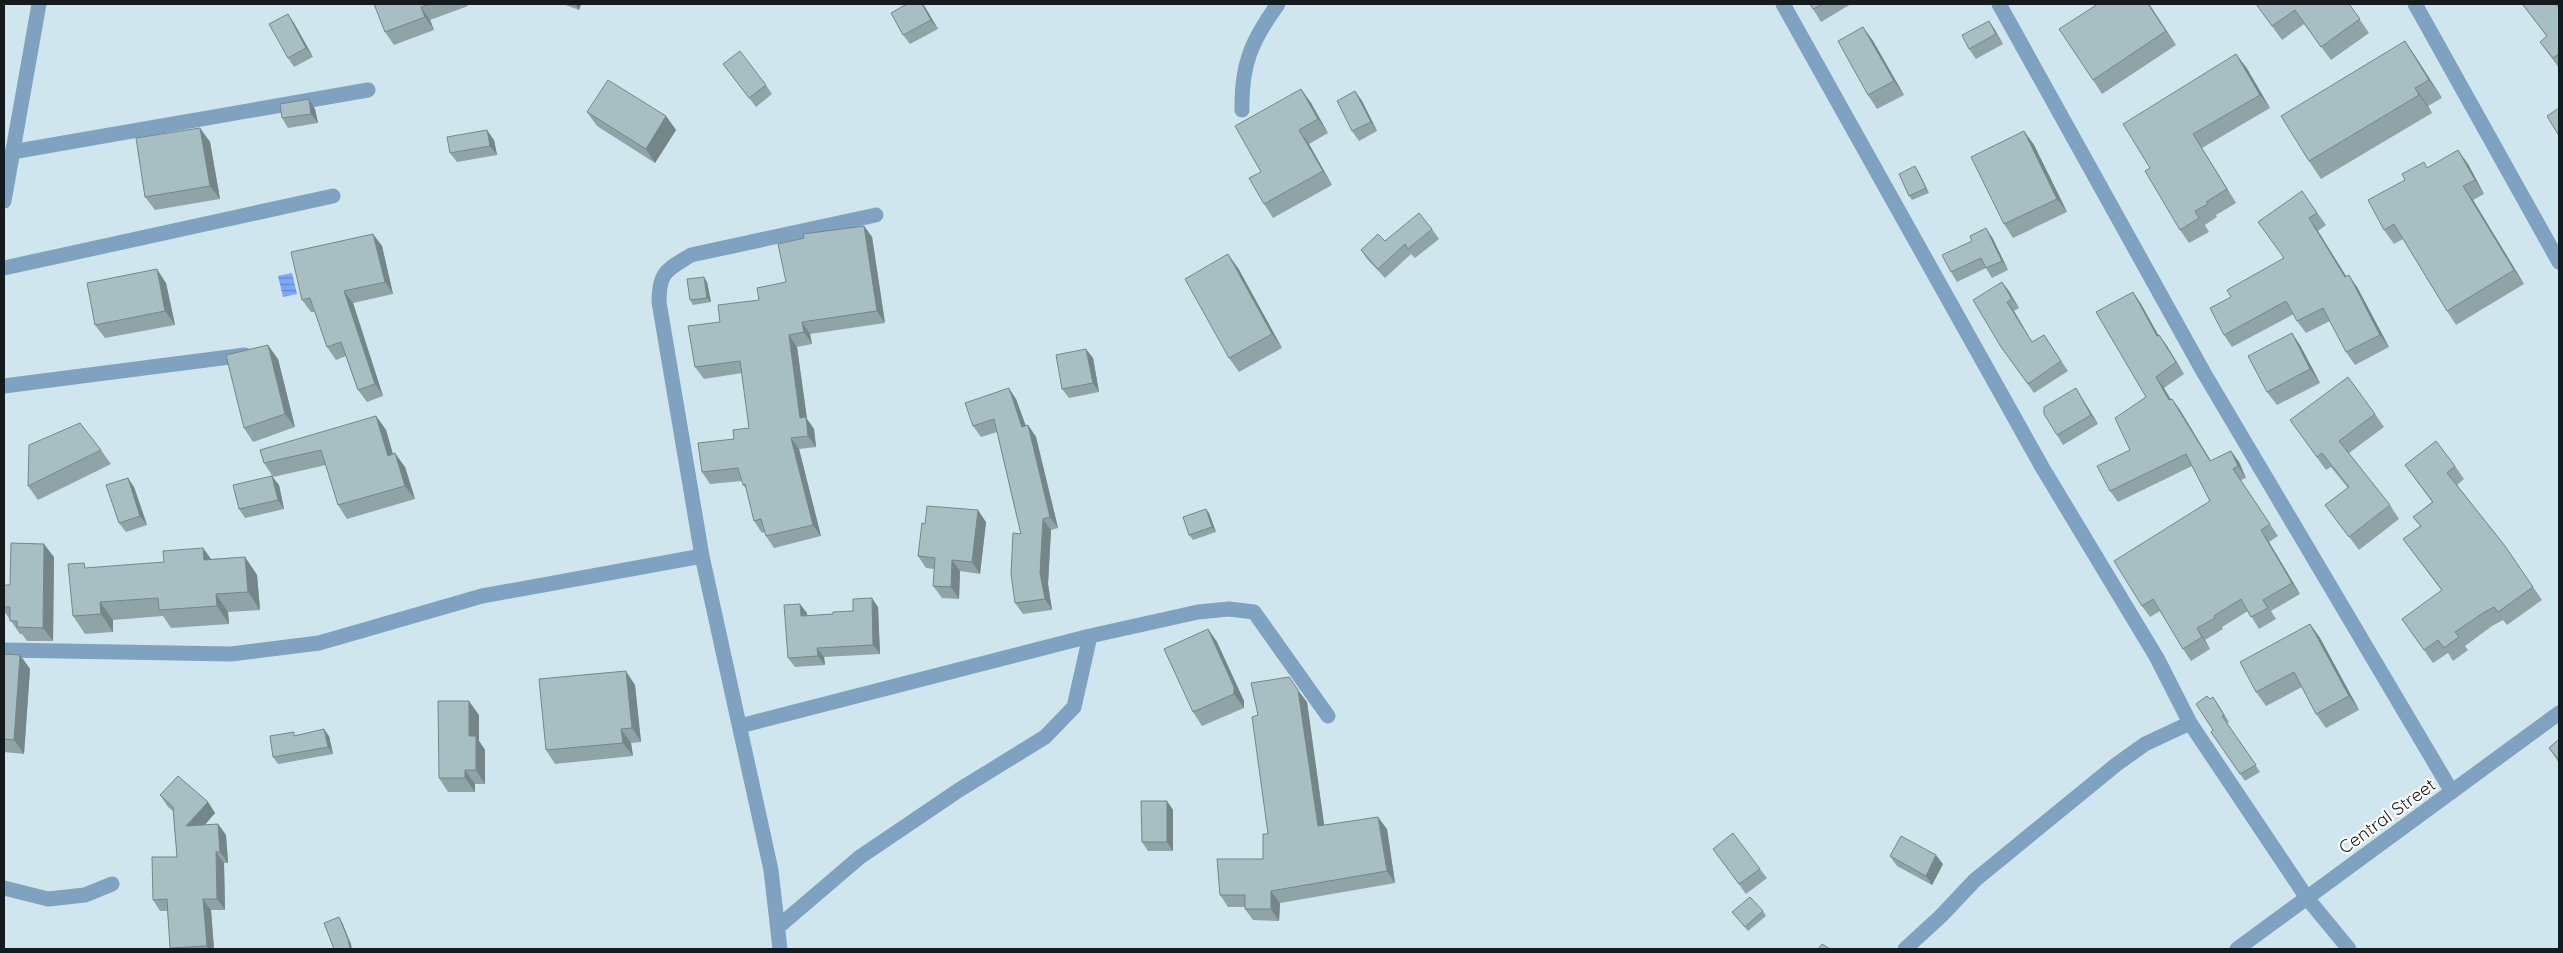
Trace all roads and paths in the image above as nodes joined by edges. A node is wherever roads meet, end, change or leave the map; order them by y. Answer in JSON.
{"nodes":[{"id":1,"x":39,"y":4,"type":"edge"},
{"id":2,"x":1278,"y":4,"type":"edge"},
{"id":3,"x":1782,"y":4,"type":"edge"},
{"id":4,"x":1999,"y":4,"type":"edge"},
{"id":5,"x":2415,"y":4,"type":"edge"},
{"id":6,"x":368,"y":90,"type":"dead end"},
{"id":7,"x":1242,"y":110,"type":"dead end"},
{"id":8,"x":12,"y":152,"type":"junction"},
{"id":9,"x":333,"y":196,"type":"dead end"},
{"id":10,"x":4,"y":201,"type":"edge"},
{"id":11,"x":876,"y":215,"type":"dead end"},
{"id":12,"x":2559,"y":262,"type":"edge"},
{"id":13,"x":4,"y":268,"type":"edge"},
{"id":14,"x":260,"y":353,"type":"edge"},
{"id":15,"x":4,"y":386,"type":"edge"},
{"id":16,"x":702,"y":556,"type":"junction"},
{"id":17,"x":1090,"y":636,"type":"junction"},
{"id":18,"x":4,"y":650,"type":"edge"},
{"id":19,"x":2559,"y":713,"type":"edge"},
{"id":20,"x":1328,"y":716,"type":"dead end"},
{"id":21,"x":2190,"y":723,"type":"junction"},
{"id":22,"x":740,"y":726,"type":"junction"},
{"id":23,"x":2452,"y":792,"type":"junction"},
{"id":24,"x":112,"y":884,"type":"dead end"},
{"id":25,"x":4,"y":888,"type":"edge"},
{"id":26,"x":2307,"y":898,"type":"junction"},
{"id":27,"x":778,"y":927,"type":"junction"},
{"id":28,"x":780,"y":949,"type":"edge"},
{"id":29,"x":1905,"y":949,"type":"edge"},
{"id":30,"x":2237,"y":949,"type":"edge"},
{"id":31,"x":2349,"y":949,"type":"edge"}],
"edges":[{"from":1,"to":8,"type":"street"},
{"from":2,"to":7,"type":"street"},
{"from":3,"to":21,"type":"street"},
{"from":4,"to":23,"type":"street"},
{"from":5,"to":12,"type":"street"},
{"from":6,"to":8,"type":"street"},
{"from":8,"to":10,"type":"street"},
{"from":9,"to":13,"type":"street"},
{"from":11,"to":16,"type":"street"},
{"from":14,"to":15,"type":"street"},
{"from":16,"to":18,"type":"street"},
{"from":16,"to":22,"type":"street"},
{"from":17,"to":20,"type":"street"},
{"from":17,"to":22,"type":"street"},
{"from":17,"to":27,"type":"street"},
{"from":19,"to":23,"type":"street","name":"Central Street"},
{"from":21,"to":26,"type":"street"},
{"from":21,"to":29,"type":"street"},
{"from":22,"to":27,"type":"street"},
{"from":23,"to":26,"type":"street","name":"Central Street"},
{"from":24,"to":25,"type":"street"},
{"from":26,"to":30,"type":"street","name":"Central Street"},
{"from":26,"to":31,"type":"street"},
{"from":27,"to":28,"type":"street"}]}
